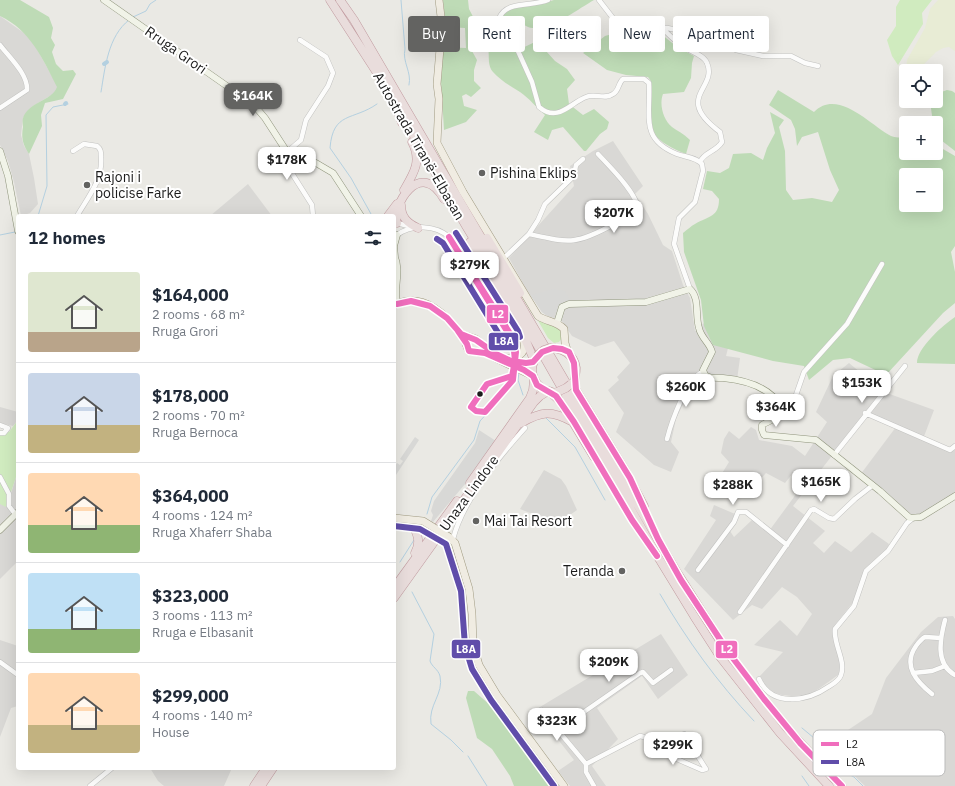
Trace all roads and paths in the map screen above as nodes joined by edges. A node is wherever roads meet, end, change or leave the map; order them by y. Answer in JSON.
{"nodes":[{"id":1,"x":104,"y":0,"type":"edge"},
{"id":2,"x":330,"y":0,"type":"edge"},
{"id":3,"x":340,"y":0,"type":"edge"},
{"id":4,"x":439,"y":0,"type":"edge"},
{"id":5,"x":548,"y":0,"type":"edge"},
{"id":6,"x":599,"y":0,"type":"edge"},
{"id":7,"x":611,"y":16,"type":"edge"},
{"id":8,"x":665,"y":29,"type":"edge"},
{"id":9,"x":665,"y":30,"type":"edge"},
{"id":10,"x":300,"y":40,"type":"dead end"},
{"id":11,"x":0,"y":44,"type":"edge"},
{"id":12,"x":818,"y":66,"type":"dead end"},
{"id":13,"x":394,"y":101,"type":"junction"},
{"id":14,"x":0,"y":108,"type":"edge"},
{"id":15,"x":0,"y":151,"type":"edge"},
{"id":16,"x":73,"y":152,"type":"dead end"},
{"id":17,"x":287,"y":152,"type":"junction"},
{"id":18,"x":598,"y":154,"type":"dead end"},
{"id":19,"x":583,"y":159,"type":"dead end"},
{"id":20,"x":700,"y":162,"type":"junction"},
{"id":21,"x":452,"y":189,"type":"junction"},
{"id":22,"x":449,"y":198,"type":"junction"},
{"id":23,"x":402,"y":203,"type":"junction"},
{"id":24,"x":78,"y":214,"type":"edge"},
{"id":25,"x":313,"y":214,"type":"edge"},
{"id":26,"x":360,"y":214,"type":"edge"},
{"id":27,"x":389,"y":214,"type":"edge"},
{"id":28,"x":396,"y":221,"type":"edge"},
{"id":29,"x":16,"y":224,"type":"edge"},
{"id":30,"x":418,"y":228,"type":"junction"},
{"id":31,"x":529,"y":234,"type":"junction"},
{"id":32,"x":396,"y":236,"type":"edge"},
{"id":33,"x":478,"y":258,"type":"junction"},
{"id":34,"x":504,"y":258,"type":"junction"},
{"id":35,"x":396,"y":260,"type":"edge"},
{"id":36,"x":882,"y":264,"type":"dead end"},
{"id":37,"x":396,"y":284,"type":"edge"},
{"id":38,"x":690,"y":289,"type":"junction"},
{"id":39,"x":396,"y":304,"type":"edge"},
{"id":40,"x":557,"y":323,"type":"junction"},
{"id":41,"x":522,"y":334,"type":"junction"},
{"id":42,"x":564,"y":339,"type":"junction"},
{"id":43,"x":470,"y":341,"type":"junction"},
{"id":44,"x":480,"y":344,"type":"junction"},
{"id":45,"x":553,"y":348,"type":"junction"},
{"id":46,"x":477,"y":352,"type":"junction"},
{"id":47,"x":516,"y":352,"type":"dead end"},
{"id":48,"x":568,"y":354,"type":"junction"},
{"id":49,"x":508,"y":358,"type":"junction"},
{"id":50,"x":535,"y":359,"type":"junction"},
{"id":51,"x":905,"y":366,"type":"dead end"},
{"id":52,"x":703,"y":372,"type":"junction"},
{"id":53,"x":513,"y":374,"type":"dead end"},
{"id":54,"x":533,"y":378,"type":"junction"},
{"id":55,"x":512,"y":380,"type":"dead end"},
{"id":56,"x":573,"y":381,"type":"junction"},
{"id":57,"x":551,"y":392,"type":"junction"},
{"id":58,"x":781,"y":407,"type":"junction"},
{"id":59,"x":865,"y":413,"type":"junction"},
{"id":60,"x":574,"y":422,"type":"junction"},
{"id":61,"x":0,"y":425,"type":"edge"},
{"id":62,"x":522,"y":426,"type":"junction"},
{"id":63,"x":0,"y":434,"type":"edge"},
{"id":64,"x":667,"y":439,"type":"dead end"},
{"id":65,"x":955,"y":446,"type":"edge"},
{"id":66,"x":834,"y":454,"type":"junction"},
{"id":67,"x":0,"y":477,"type":"edge"},
{"id":68,"x":873,"y":485,"type":"junction"},
{"id":69,"x":955,"y":496,"type":"edge"},
{"id":70,"x":16,"y":512,"type":"edge"},
{"id":71,"x":16,"y":514,"type":"edge"},
{"id":72,"x":396,"y":518,"type":"edge"},
{"id":73,"x":912,"y":519,"type":"junction"},
{"id":74,"x":396,"y":522,"type":"edge"},
{"id":75,"x":412,"y":526,"type":"joint"},
{"id":76,"x":0,"y":530,"type":"edge"},
{"id":77,"x":451,"y":538,"type":"junction"},
{"id":78,"x":658,"y":538,"type":"junction"},
{"id":79,"x":650,"y":543,"type":"junction"},
{"id":80,"x":787,"y":545,"type":"junction"},
{"id":81,"x":698,"y":570,"type":"dead end"},
{"id":82,"x":396,"y":581,"type":"edge"},
{"id":83,"x":396,"y":585,"type":"edge"},
{"id":84,"x":396,"y":595,"type":"edge"},
{"id":85,"x":740,"y":612,"type":"dead end"},
{"id":86,"x":945,"y":620,"type":"dead end"},
{"id":87,"x":941,"y":638,"type":"junction"},
{"id":88,"x":0,"y":662,"type":"edge"},
{"id":89,"x":945,"y":666,"type":"junction"},
{"id":90,"x":671,"y":670,"type":"dead end"},
{"id":91,"x":913,"y":673,"type":"junction"},
{"id":92,"x":16,"y":674,"type":"edge"},
{"id":93,"x":955,"y":675,"type":"edge"},
{"id":94,"x":759,"y":679,"type":"dead end"},
{"id":95,"x":932,"y":694,"type":"dead end"},
{"id":96,"x":541,"y":710,"type":"dead end"},
{"id":97,"x":558,"y":730,"type":"junction"},
{"id":98,"x":684,"y":734,"type":"dead end"},
{"id":99,"x":813,"y":756,"type":"edge"},
{"id":100,"x":586,"y":764,"type":"junction"},
{"id":101,"x":813,"y":769,"type":"edge"},
{"id":102,"x":110,"y":770,"type":"edge"},
{"id":103,"x":265,"y":770,"type":"edge"},
{"id":104,"x":272,"y":770,"type":"edge"},
{"id":105,"x":820,"y":776,"type":"edge"},
{"id":106,"x":832,"y":776,"type":"edge"},
{"id":107,"x":90,"y":786,"type":"edge"},
{"id":108,"x":254,"y":786,"type":"edge"},
{"id":109,"x":261,"y":786,"type":"edge"},
{"id":110,"x":564,"y":786,"type":"edge"},
{"id":111,"x":594,"y":786,"type":"edge"},
{"id":112,"x":829,"y":786,"type":"edge"},
{"id":113,"x":842,"y":786,"type":"edge"}],
"edges":[{"from":1,"to":17,"type":"street","name":"Rruga Grori"},
{"from":2,"to":13,"type":"highway","name":"Autostrada Tiranë-Elbasan"},
{"from":3,"to":21,"type":"highway","name":"Autostrada Tiranë-Elbasan"},
{"from":4,"to":34,"type":"main road"},
{"from":5,"to":20,"type":"street"},
{"from":6,"to":7,"type":"street"},
{"from":8,"to":12,"type":"street"},
{"from":9,"to":20,"type":"street"},
{"from":10,"to":17,"type":"street"},
{"from":11,"to":14,"type":"street"},
{"from":13,"to":22,"type":"highway","name":"Autostrada Tiranë-Elbasan"},
{"from":13,"to":27,"type":"highway"},
{"from":15,"to":29,"type":"street"},
{"from":16,"to":24,"type":"street"},
{"from":17,"to":25,"type":"street"},
{"from":17,"to":26,"type":"street"},
{"from":18,"to":31,"type":"street"},
{"from":19,"to":31,"type":"street"},
{"from":20,"to":38,"type":"street"},
{"from":21,"to":45,"type":"highway"},
{"from":21,"to":78,"type":"highway","name":"Autostrada Tiranë-Elbasan"},
{"from":22,"to":33,"type":"highway"},
{"from":22,"to":79,"type":"highway","name":"Autostrada Tiranë-Elbasan"},
{"from":23,"to":28,"type":"highway"},
{"from":23,"to":30,"type":"highway"},
{"from":23,"to":33,"type":"highway"},
{"from":28,"to":30,"type":"street"},
{"from":28,"to":32,"type":"street"},
{"from":30,"to":32,"type":"street"},
{"from":30,"to":47,"type":"street"},
{"from":31,"to":34,"type":"street"},
{"from":33,"to":41,"type":"highway"},
{"from":34,"to":40,"type":"main road"},
{"from":35,"to":37,"type":"street"},
{"from":36,"to":58,"type":"street"},
{"from":38,"to":40,"type":"street"},
{"from":38,"to":52,"type":"street"},
{"from":39,"to":43,"type":"main road"},
{"from":40,"to":42,"type":"main road"},
{"from":41,"to":49,"type":"main road"},
{"from":41,"to":50,"type":"highway"},
{"from":42,"to":45,"type":"main road"},
{"from":42,"to":48,"type":"main road"},
{"from":43,"to":44,"type":"main road"},
{"from":43,"to":46,"type":"main road"},
{"from":44,"to":46,"type":"main road"},
{"from":44,"to":49,"type":"main road"},
{"from":45,"to":48,"type":"highway"},
{"from":45,"to":50,"type":"highway","bridge":true},
{"from":46,"to":54,"type":"main road"},
{"from":48,"to":56,"type":"highway"},
{"from":49,"to":50,"type":"main road"},
{"from":50,"to":54,"type":"highway"},
{"from":51,"to":59,"type":"street"},
{"from":52,"to":58,"type":"street"},
{"from":52,"to":64,"type":"street"},
{"from":53,"to":55,"type":"street"},
{"from":54,"to":57,"type":"highway"},
{"from":54,"to":83,"type":"highway","name":"Unaza Lindore"},
{"from":56,"to":57,"type":"highway","bridge":true},
{"from":56,"to":78,"type":"highway"},
{"from":57,"to":60,"type":"highway"},
{"from":57,"to":62,"type":"highway","name":"Unaza Lindore"},
{"from":58,"to":66,"type":"street"},
{"from":59,"to":65,"type":"street"},
{"from":59,"to":66,"type":"street"},
{"from":60,"to":62,"type":"highway"},
{"from":60,"to":79,"type":"highway"},
{"from":61,"to":63,"type":"street"},
{"from":62,"to":77,"type":"street"},
{"from":62,"to":84,"type":"highway","name":"Unaza Lindore"},
{"from":66,"to":68,"type":"street"},
{"from":67,"to":70,"type":"street"},
{"from":68,"to":73,"type":"street"},
{"from":68,"to":80,"type":"street"},
{"from":69,"to":73,"type":"street"},
{"from":71,"to":76,"type":"street"},
{"from":72,"to":77,"type":"main road","bridge":true},
{"from":73,"to":94,"type":"street"},
{"from":74,"to":75,"type":"street"},
{"from":75,"to":82,"type":"highway"},
{"from":77,"to":110,"type":"main road"},
{"from":78,"to":99,"type":"highway"},
{"from":79,"to":101,"type":"highway"},
{"from":80,"to":81,"type":"street"},
{"from":80,"to":85,"type":"street"},
{"from":86,"to":87,"type":"street"},
{"from":87,"to":89,"type":"street"},
{"from":87,"to":91,"type":"street"},
{"from":88,"to":92,"type":"street"},
{"from":89,"to":91,"type":"street"},
{"from":89,"to":93,"type":"street"},
{"from":90,"to":97,"type":"street"},
{"from":91,"to":95,"type":"street"},
{"from":96,"to":97,"type":"street"},
{"from":97,"to":100,"type":"street"},
{"from":98,"to":100,"type":"street"},
{"from":100,"to":111,"type":"street"},
{"from":102,"to":107,"type":"street"},
{"from":103,"to":108,"type":"highway"},
{"from":104,"to":109,"type":"highway"},
{"from":105,"to":112,"type":"highway"},
{"from":106,"to":113,"type":"highway"}]}
